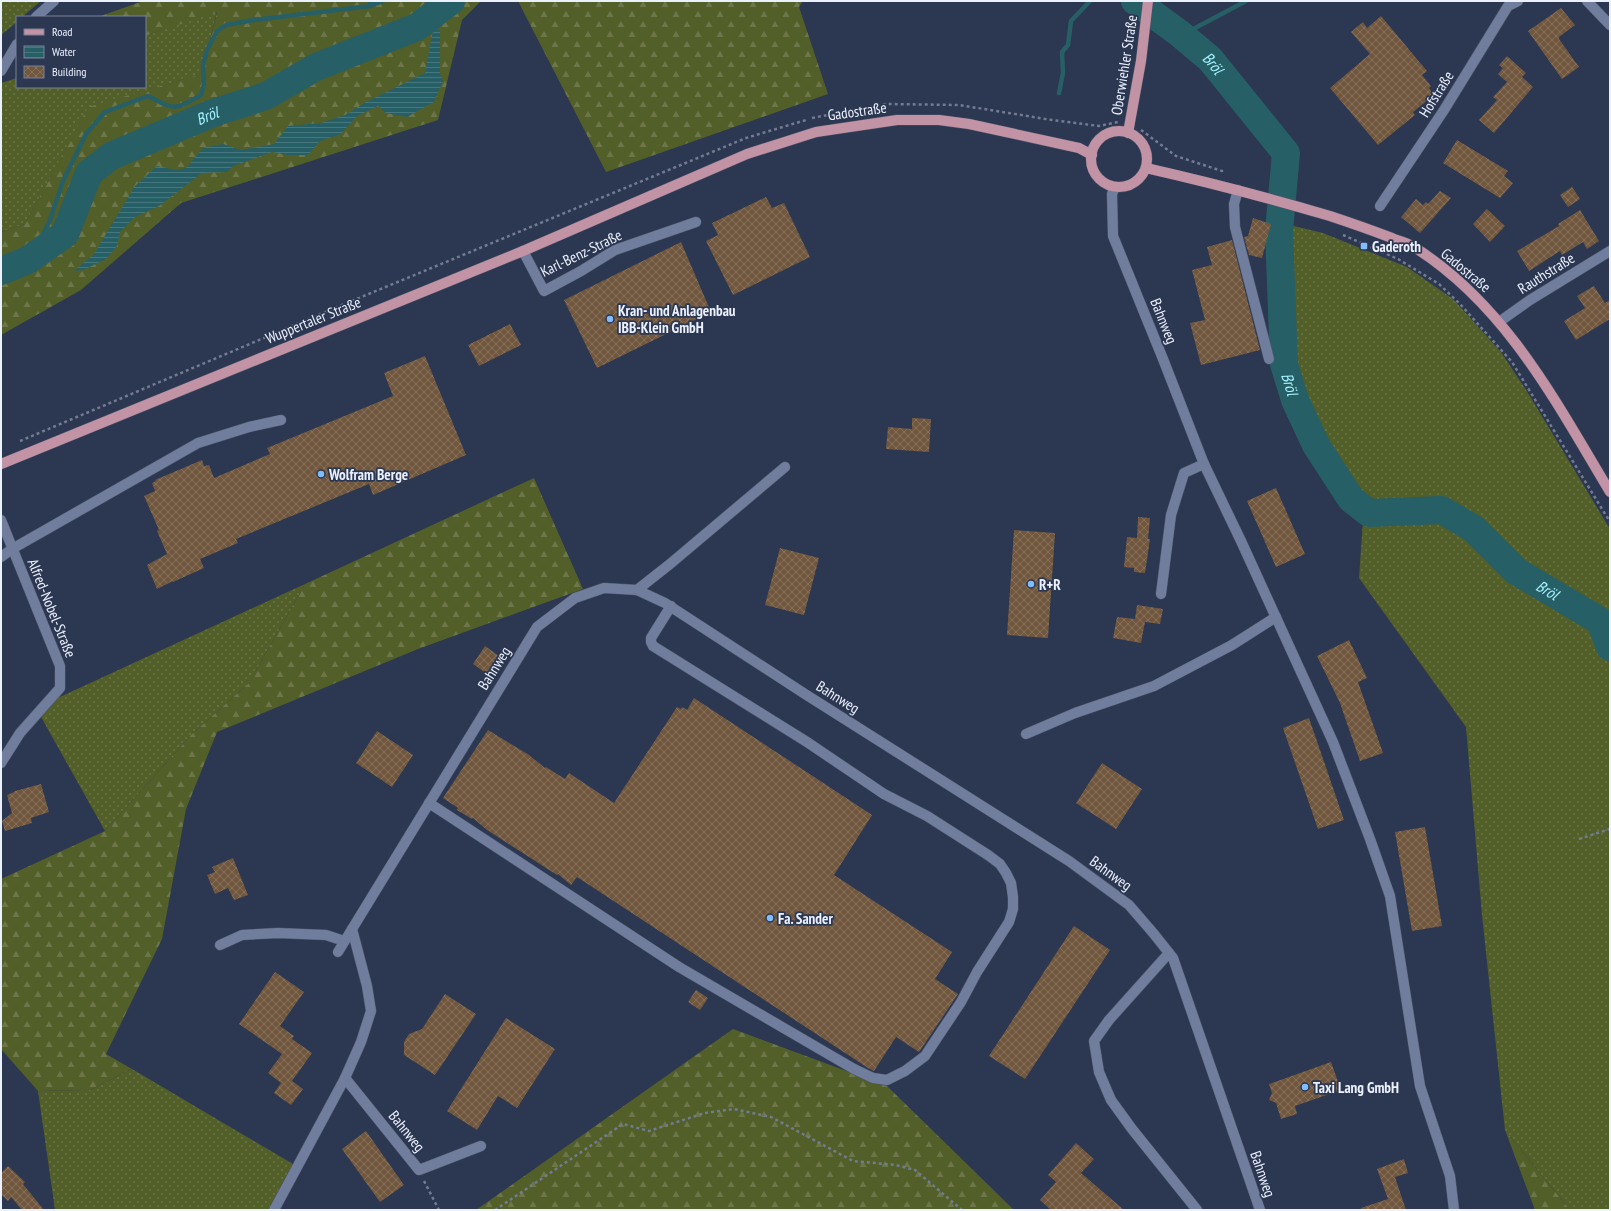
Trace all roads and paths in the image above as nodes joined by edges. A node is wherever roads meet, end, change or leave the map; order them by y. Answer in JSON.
{"nodes":[{"id":1,"x":54,"y":1,"type":"edge"},
{"id":2,"x":1148,"y":1,"type":"edge"},
{"id":3,"x":1518,"y":1,"type":"edge"},
{"id":4,"x":1587,"y":1,"type":"edge"},
{"id":5,"x":1506,"y":3,"type":"edge"},
{"id":6,"x":37,"y":16,"type":"edge"},
{"id":7,"x":1610,"y":25,"type":"edge"},
{"id":8,"x":16,"y":46,"type":"edge"},
{"id":9,"x":1,"y":71,"type":"edge"},
{"id":10,"x":1131,"y":120,"type":"junction"},
{"id":11,"x":1128,"y":133,"type":"junction"},
{"id":12,"x":1092,"y":155,"type":"junction"},
{"id":13,"x":1146,"y":168,"type":"junction"},
{"id":14,"x":1221,"y":185,"type":"junction"},
{"id":15,"x":1114,"y":187,"type":"junction"},
{"id":16,"x":1238,"y":190,"type":"junction"},
{"id":17,"x":635,"y":203,"type":"joint"},
{"id":18,"x":1380,"y":206,"type":"dead end"},
{"id":19,"x":696,"y":222,"type":"dead end"},
{"id":20,"x":1336,"y":233,"type":"dead end"},
{"id":21,"x":523,"y":251,"type":"junction"},
{"id":22,"x":1610,"y":251,"type":"edge"},
{"id":23,"x":1499,"y":322,"type":"junction"},
{"id":24,"x":1269,"y":358,"type":"dead end"},
{"id":25,"x":281,"y":420,"type":"dead end"},
{"id":26,"x":16,"y":443,"type":"dead end"},
{"id":27,"x":1,"y":464,"type":"edge"},
{"id":28,"x":1204,"y":464,"type":"junction"},
{"id":29,"x":785,"y":467,"type":"dead end"},
{"id":30,"x":1610,"y":492,"type":"edge"},
{"id":31,"x":1,"y":520,"type":"edge"},
{"id":32,"x":1610,"y":522,"type":"edge"},
{"id":33,"x":12,"y":549,"type":"junction"},
{"id":34,"x":1,"y":558,"type":"edge"},
{"id":35,"x":636,"y":590,"type":"junction"},
{"id":36,"x":1161,"y":594,"type":"dead end"},
{"id":37,"x":671,"y":606,"type":"junction"},
{"id":38,"x":1276,"y":617,"type":"junction"},
{"id":39,"x":1026,"y":734,"type":"dead end"},
{"id":40,"x":1,"y":762,"type":"edge"},
{"id":41,"x":429,"y":803,"type":"junction"},
{"id":42,"x":1610,"y":830,"type":"edge"},
{"id":43,"x":1579,"y":839,"type":"dead end"},
{"id":44,"x":352,"y":929,"type":"junction"},
{"id":45,"x":344,"y":941,"type":"junction"},
{"id":46,"x":220,"y":945,"type":"dead end"},
{"id":47,"x":338,"y":952,"type":"dead end"},
{"id":48,"x":1169,"y":953,"type":"junction"},
{"id":49,"x":344,"y":1078,"type":"junction"},
{"id":50,"x":481,"y":1146,"type":"dead end"},
{"id":51,"x":419,"y":1170,"type":"junction"},
{"id":52,"x":274,"y":1210,"type":"edge"},
{"id":53,"x":439,"y":1210,"type":"edge"},
{"id":54,"x":495,"y":1210,"type":"edge"},
{"id":55,"x":962,"y":1210,"type":"edge"},
{"id":56,"x":1197,"y":1210,"type":"edge"},
{"id":57,"x":1260,"y":1210,"type":"edge"},
{"id":58,"x":1454,"y":1210,"type":"edge"}],
"edges":[{"from":1,"to":6,"type":"street"},
{"from":2,"to":10,"type":"main road","name":"Oberwiehler Straße"},
{"from":3,"to":5,"type":"street","name":"Hofstraße"},
{"from":4,"to":7,"type":"street"},
{"from":5,"to":18,"type":"street","name":"Hofstraße"},
{"from":8,"to":9,"type":"street"},
{"from":10,"to":11,"type":"main road","name":"Oberwiehler Straße"},
{"from":10,"to":14,"type":"path"},
{"from":10,"to":26,"type":"path"},
{"from":11,"to":12,"type":"main road"},
{"from":11,"to":13,"type":"main road"},
{"from":12,"to":15,"type":"main road"},
{"from":12,"to":17,"type":"main road","name":"Gadostraße"},
{"from":13,"to":14,"type":"main road","name":"Gadostraße"},
{"from":13,"to":15,"type":"main road"},
{"from":14,"to":16,"type":"main road","name":"Gadostraße"},
{"from":15,"to":28,"type":"street","name":"Bahnweg"},
{"from":16,"to":23,"type":"main road","name":"Gadostraße"},
{"from":16,"to":24,"type":"street"},
{"from":17,"to":21,"type":"main road","name":"Wuppertaler Straße"},
{"from":19,"to":21,"type":"street","name":"Karl-Benz-Straße"},
{"from":20,"to":32,"type":"path"},
{"from":21,"to":27,"type":"main road","name":"Wuppertaler Straße"},
{"from":22,"to":23,"type":"street","name":"Rauthstraße"},
{"from":23,"to":30,"type":"main road","name":"Gadostraße"},
{"from":25,"to":33,"type":"street"},
{"from":28,"to":36,"type":"street"},
{"from":28,"to":38,"type":"street","name":"Bahnweg"},
{"from":29,"to":35,"type":"street"},
{"from":31,"to":33,"type":"street","name":"Alfred-Nobel-Straße"},
{"from":33,"to":34,"type":"street"},
{"from":33,"to":40,"type":"street","name":"Alfred-Nobel-Straße"},
{"from":35,"to":37,"type":"street","name":"Bahnweg"},
{"from":35,"to":41,"type":"street","name":"Bahnweg"},
{"from":37,"to":41,"type":"street"},
{"from":37,"to":48,"type":"street","name":"Bahnweg"},
{"from":38,"to":39,"type":"street"},
{"from":38,"to":58,"type":"street","name":"Bahnweg"},
{"from":41,"to":44,"type":"street","name":"Bahnweg"},
{"from":42,"to":43,"type":"path"},
{"from":44,"to":45,"type":"street","name":"Bahnweg"},
{"from":44,"to":49,"type":"street"},
{"from":45,"to":46,"type":"street"},
{"from":45,"to":47,"type":"street","name":"Bahnweg"},
{"from":48,"to":56,"type":"street"},
{"from":48,"to":57,"type":"street","name":"Bahnweg"},
{"from":49,"to":51,"type":"street","name":"Bahnweg"},
{"from":49,"to":52,"type":"street"},
{"from":50,"to":51,"type":"street","name":"Bahnweg"},
{"from":51,"to":53,"type":"path"},
{"from":54,"to":55,"type":"path"}]}
